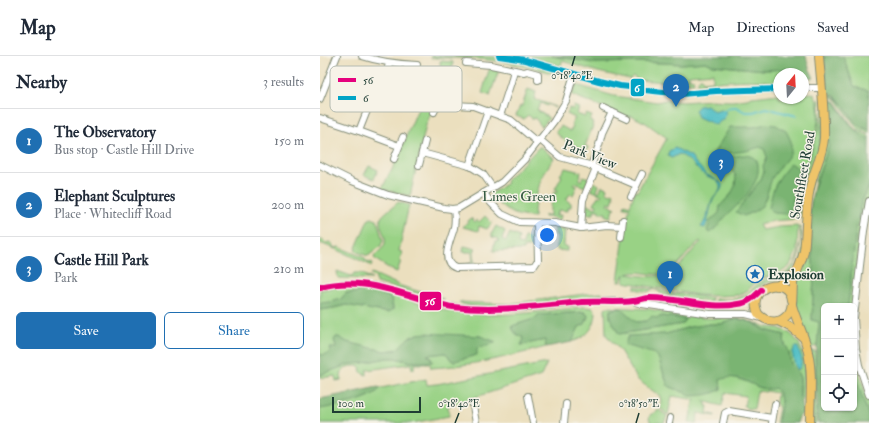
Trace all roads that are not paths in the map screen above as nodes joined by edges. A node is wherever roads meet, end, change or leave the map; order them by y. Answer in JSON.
{"nodes":[{"id":1,"x":337,"y":56,"type":"edge"},
{"id":2,"x":362,"y":56,"type":"edge"},
{"id":3,"x":499,"y":56,"type":"edge"},
{"id":4,"x":819,"y":56,"type":"edge"},
{"id":5,"x":389,"y":63,"type":"junction"},
{"id":6,"x":466,"y":63,"type":"dead end"},
{"id":7,"x":417,"y":65,"type":"dead end"},
{"id":8,"x":333,"y":66,"type":"edge"},
{"id":9,"x":388,"y":66,"type":"edge"},
{"id":10,"x":514,"y":70,"type":"junction"},
{"id":11,"x":330,"y":74,"type":"edge"},
{"id":12,"x":574,"y":74,"type":"junction"},
{"id":13,"x":538,"y":80,"type":"dead end"},
{"id":14,"x":809,"y":88,"type":"edge"},
{"id":15,"x":822,"y":88,"type":"junction"},
{"id":16,"x":773,"y":89,"type":"edge"},
{"id":17,"x":320,"y":99,"type":"edge"},
{"id":18,"x":462,"y":105,"type":"edge"},
{"id":19,"x":603,"y":108,"type":"dead end"},
{"id":20,"x":488,"y":111,"type":"junction"},
{"id":21,"x":367,"y":112,"type":"edge"},
{"id":22,"x":612,"y":112,"type":"junction"},
{"id":23,"x":500,"y":116,"type":"junction"},
{"id":24,"x":320,"y":118,"type":"edge"},
{"id":25,"x":627,"y":119,"type":"dead end"},
{"id":26,"x":359,"y":131,"type":"junction"},
{"id":27,"x":403,"y":137,"type":"dead end"},
{"id":28,"x":424,"y":141,"type":"dead end"},
{"id":29,"x":538,"y":141,"type":"junction"},
{"id":30,"x":399,"y":146,"type":"junction"},
{"id":31,"x":422,"y":153,"type":"junction"},
{"id":32,"x":394,"y":159,"type":"dead end"},
{"id":33,"x":320,"y":165,"type":"edge"},
{"id":34,"x":420,"y":165,"type":"dead end"},
{"id":35,"x":469,"y":166,"type":"junction"},
{"id":36,"x":594,"y":167,"type":"junction"},
{"id":37,"x":642,"y":174,"type":"dead end"},
{"id":38,"x":636,"y":186,"type":"junction"},
{"id":39,"x":493,"y":188,"type":"junction"},
{"id":40,"x":484,"y":193,"type":"junction"},
{"id":41,"x":631,"y":197,"type":"dead end"},
{"id":42,"x":869,"y":200,"type":"edge"},
{"id":43,"x":454,"y":209,"type":"junction"},
{"id":44,"x":537,"y":223,"type":"junction"},
{"id":45,"x":581,"y":228,"type":"junction"},
{"id":46,"x":621,"y":237,"type":"dead end"},
{"id":47,"x":796,"y":273,"type":"junction"},
{"id":48,"x":777,"y":286,"type":"junction"},
{"id":49,"x":320,"y":287,"type":"edge"},
{"id":50,"x":761,"y":290,"type":"junction"},
{"id":51,"x":634,"y":301,"type":"junction"},
{"id":52,"x":791,"y":302,"type":"junction"},
{"id":53,"x":764,"y":319,"type":"junction"},
{"id":54,"x":778,"y":321,"type":"junction"},
{"id":55,"x":803,"y":338,"type":"junction"},
{"id":56,"x":869,"y":395,"type":"edge"},
{"id":57,"x":528,"y":396,"type":"dead end"},
{"id":58,"x":566,"y":404,"type":"dead end"},
{"id":59,"x":775,"y":404,"type":"dead end"},
{"id":60,"x":473,"y":406,"type":"dead end"},
{"id":61,"x":772,"y":421,"type":"edge"},
{"id":62,"x":476,"y":423,"type":"edge"},
{"id":63,"x":533,"y":423,"type":"edge"},
{"id":64,"x":564,"y":423,"type":"edge"},
{"id":65,"x":723,"y":423,"type":"edge"},
{"id":66,"x":810,"y":423,"type":"edge"}],
"edges":[{"from":1,"to":8,"type":"street"},
{"from":2,"to":5,"type":"street"},
{"from":3,"to":12,"type":"street"},
{"from":4,"to":15,"type":"main road","name":"Southfleet Road"},
{"from":5,"to":7,"type":"street"},
{"from":5,"to":9,"type":"street"},
{"from":6,"to":10,"type":"street"},
{"from":10,"to":13,"type":"street"},
{"from":10,"to":23,"type":"street"},
{"from":11,"to":17,"type":"street"},
{"from":12,"to":16,"type":"street"},
{"from":12,"to":29,"type":"street"},
{"from":14,"to":15,"type":"street"},
{"from":15,"to":47,"type":"main road","name":"Southfleet Road"},
{"from":18,"to":20,"type":"street","name":"Park View"},
{"from":19,"to":22,"type":"street"},
{"from":20,"to":23,"type":"street","name":"Park View"},
{"from":20,"to":35,"type":"street"},
{"from":21,"to":26,"type":"street"},
{"from":22,"to":25,"type":"street"},
{"from":22,"to":36,"type":"street"},
{"from":23,"to":29,"type":"street","name":"Park View"},
{"from":24,"to":26,"type":"street"},
{"from":26,"to":30,"type":"street"},
{"from":27,"to":30,"type":"street"},
{"from":28,"to":31,"type":"street"},
{"from":29,"to":36,"type":"street","name":"Park View"},
{"from":29,"to":39,"type":"street"},
{"from":30,"to":32,"type":"street"},
{"from":31,"to":34,"type":"street"},
{"from":31,"to":35,"type":"street"},
{"from":33,"to":43,"type":"street"},
{"from":35,"to":39,"type":"street"},
{"from":36,"to":38,"type":"street","name":"Park View"},
{"from":36,"to":45,"type":"street"},
{"from":37,"to":38,"type":"street"},
{"from":38,"to":41,"type":"street"},
{"from":39,"to":40,"type":"street"},
{"from":40,"to":43,"type":"street"},
{"from":40,"to":44,"type":"street"},
{"from":42,"to":56,"type":"street"},
{"from":43,"to":44,"type":"street"},
{"from":44,"to":45,"type":"street"},
{"from":45,"to":46,"type":"street"},
{"from":47,"to":48,"type":"main road"},
{"from":47,"to":52,"type":"main road","name":"Southfleet Road"},
{"from":48,"to":50,"type":"main road"},
{"from":48,"to":52,"type":"main road"},
{"from":49,"to":51,"type":"street"},
{"from":50,"to":51,"type":"street"},
{"from":50,"to":53,"type":"main road"},
{"from":51,"to":53,"type":"street"},
{"from":52,"to":54,"type":"main road"},
{"from":52,"to":55,"type":"main road"},
{"from":53,"to":54,"type":"main road"},
{"from":54,"to":55,"type":"main road"},
{"from":55,"to":66,"type":"main road"},
{"from":57,"to":63,"type":"street"},
{"from":58,"to":64,"type":"street"},
{"from":59,"to":61,"type":"street"},
{"from":60,"to":62,"type":"street"},
{"from":61,"to":65,"type":"street"}]}
